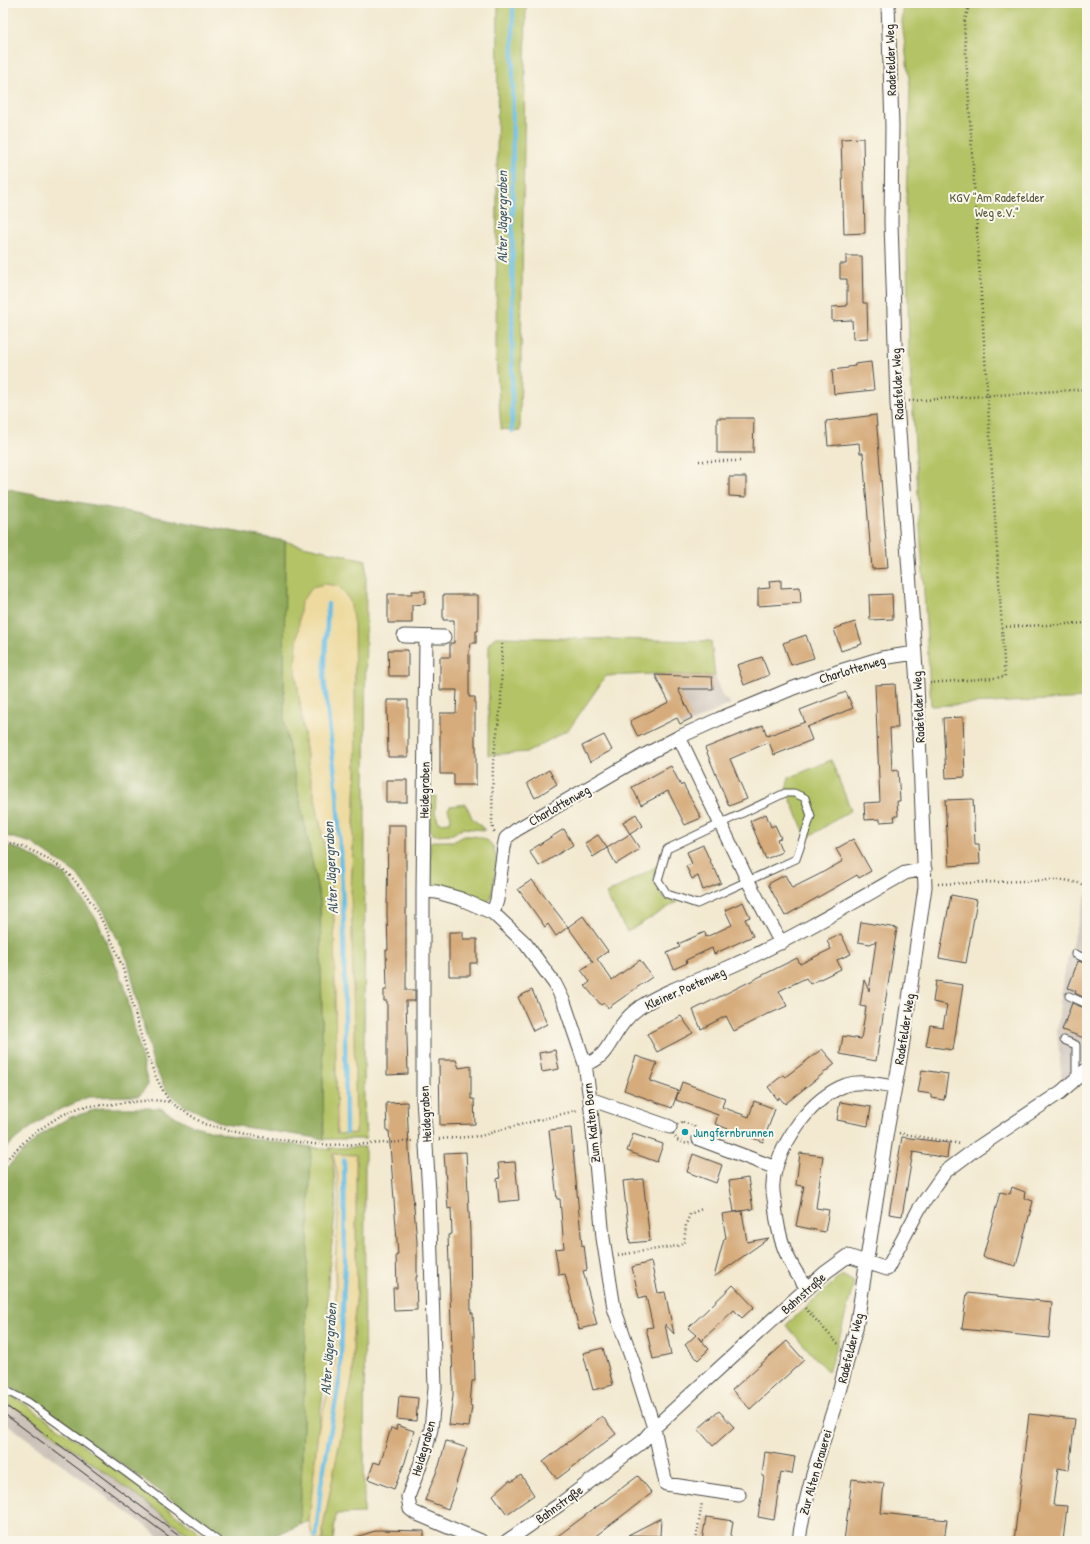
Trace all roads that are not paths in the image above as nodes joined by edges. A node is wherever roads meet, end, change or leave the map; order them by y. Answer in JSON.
{"nodes":[{"id":1,"x":888,"y":3,"type":"edge"},
{"id":2,"x":404,"y":636,"type":"dead end"},
{"id":3,"x":426,"y":637,"type":"junction"},
{"id":4,"x":444,"y":637,"type":"dead end"},
{"id":5,"x":915,"y":653,"type":"junction"},
{"id":6,"x":679,"y":737,"type":"junction"},
{"id":7,"x":721,"y":824,"type":"junction"},
{"id":8,"x":925,"y":869,"type":"junction"},
{"id":9,"x":748,"y":881,"type":"junction"},
{"id":10,"x":423,"y":891,"type":"junction"},
{"id":11,"x":493,"y":913,"type":"junction"},
{"id":12,"x":781,"y":943,"type":"junction"},
{"id":13,"x":1075,"y":954,"type":"dead end"},
{"id":14,"x":1087,"y":959,"type":"edge"},
{"id":15,"x":1069,"y":996,"type":"dead end"},
{"id":16,"x":1087,"y":1004,"type":"edge"},
{"id":17,"x":1064,"y":1040,"type":"dead end"},
{"id":18,"x":585,"y":1064,"type":"junction"},
{"id":19,"x":1087,"y":1069,"type":"edge"},
{"id":20,"x":1076,"y":1080,"type":"junction"},
{"id":21,"x":894,"y":1087,"type":"junction"},
{"id":22,"x":590,"y":1103,"type":"junction"},
{"id":23,"x":670,"y":1127,"type":"dead end"},
{"id":24,"x":693,"y":1141,"type":"road end"},
{"id":25,"x":776,"y":1168,"type":"junction"},
{"id":26,"x":867,"y":1263,"type":"junction"},
{"id":27,"x":808,"y":1288,"type":"junction"},
{"id":28,"x":3,"y":1389,"type":"edge"},
{"id":29,"x":836,"y":1403,"type":"joint"},
{"id":30,"x":654,"y":1428,"type":"junction"},
{"id":31,"x":739,"y":1495,"type":"dead end"},
{"id":32,"x":218,"y":1541,"type":"edge"},
{"id":33,"x":481,"y":1541,"type":"edge"},
{"id":34,"x":507,"y":1541,"type":"edge"},
{"id":35,"x":799,"y":1541,"type":"edge"}],
"edges":[{"from":1,"to":5,"type":"street","name":"Radefelder Weg"},
{"from":2,"to":3,"type":"street"},
{"from":3,"to":4,"type":"street"},
{"from":3,"to":10,"type":"street","name":"Heidegraben"},
{"from":5,"to":6,"type":"street","name":"Charlottenweg"},
{"from":5,"to":8,"type":"street","name":"Radefelder Weg"},
{"from":6,"to":7,"type":"street"},
{"from":6,"to":11,"type":"street","name":"Charlottenweg"},
{"from":7,"to":9,"type":"street"},
{"from":7,"to":9,"type":"lane"},
{"from":7,"to":9,"type":"lane"},
{"from":8,"to":12,"type":"street","name":"Kleiner Poetenweg"},
{"from":8,"to":21,"type":"street","name":"Radefelder Weg"},
{"from":9,"to":12,"type":"street"},
{"from":10,"to":11,"type":"street","name":"Zum Kalten Born"},
{"from":10,"to":33,"type":"street","name":"Heidegraben"},
{"from":11,"to":18,"type":"street","name":"Zum Kalten Born"},
{"from":12,"to":18,"type":"street","name":"Kleiner Poetenweg"},
{"from":13,"to":14,"type":"lane"},
{"from":15,"to":16,"type":"lane"},
{"from":17,"to":20,"type":"lane"},
{"from":18,"to":22,"type":"street","name":"Zum Kalten Born"},
{"from":19,"to":20,"type":"street","name":"Bahnstraße"},
{"from":20,"to":26,"type":"street","name":"Bahnstraße"},
{"from":21,"to":25,"type":"street"},
{"from":21,"to":26,"type":"street","name":"Radefelder Weg"},
{"from":22,"to":23,"type":"street"},
{"from":22,"to":30,"type":"street","name":"Zum Kalten Born"},
{"from":24,"to":25,"type":"street"},
{"from":25,"to":27,"type":"street"},
{"from":26,"to":27,"type":"street","name":"Bahnstraße"},
{"from":26,"to":29,"type":"street","name":"Radefelder Weg"},
{"from":27,"to":30,"type":"street","name":"Bahnstraße"},
{"from":28,"to":32,"type":"lane"},
{"from":29,"to":35,"type":"street","name":"Zur Alten Brauerei"},
{"from":30,"to":31,"type":"street","name":"Zum Kalten Born"},
{"from":30,"to":34,"type":"street","name":"Bahnstraße"}]}
